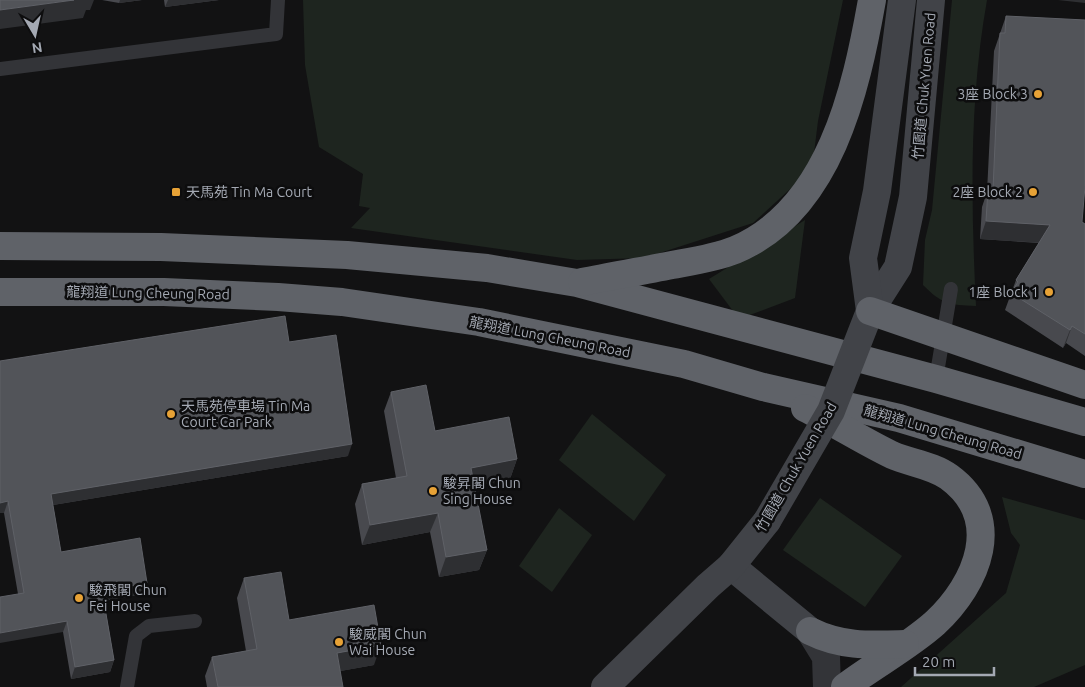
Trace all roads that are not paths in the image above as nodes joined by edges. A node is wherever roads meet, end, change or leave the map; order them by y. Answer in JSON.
{"nodes":[{"id":1,"x":278,"y":0,"type":"edge"},
{"id":2,"x":872,"y":0,"type":"edge"},
{"id":3,"x":902,"y":0,"type":"edge"},
{"id":4,"x":931,"y":0,"type":"edge"},
{"id":5,"x":0,"y":69,"type":"edge"},
{"id":6,"x":0,"y":246,"type":"edge"},
{"id":7,"x":577,"y":283,"type":"junction"},
{"id":8,"x":951,"y":289,"type":"dead end"},
{"id":9,"x":0,"y":292,"type":"edge"},
{"id":10,"x":870,"y":312,"type":"junction"},
{"id":11,"x":936,"y":379,"type":"junction"},
{"id":12,"x":1085,"y":385,"type":"edge"},
{"id":13,"x":763,"y":387,"type":"junction"},
{"id":14,"x":1085,"y":422,"type":"edge"},
{"id":15,"x":1085,"y":474,"type":"edge"},
{"id":16,"x":735,"y":562,"type":"junction"},
{"id":17,"x":195,"y":621,"type":"dead end"},
{"id":18,"x":810,"y":631,"type":"junction"},
{"id":19,"x":905,"y":644,"type":"junction"},
{"id":20,"x":127,"y":687,"type":"edge"},
{"id":21,"x":605,"y":687,"type":"edge"},
{"id":22,"x":827,"y":687,"type":"edge"},
{"id":23,"x":845,"y":687,"type":"edge"}],
"edges":[{"from":1,"to":5,"type":"lane"},
{"from":2,"to":7,"type":"highway"},
{"from":3,"to":10,"type":"main road","name":"竹園道 Chuk Yuen Road"},
{"from":4,"to":10,"type":"main road","name":"竹園道 Chuk Yuen Road"},
{"from":6,"to":7,"type":"highway"},
{"from":7,"to":11,"type":"highway"},
{"from":8,"to":11,"type":"lane"},
{"from":9,"to":13,"type":"highway","name":"龍翔道 Lung Cheung Road"},
{"from":10,"to":12,"type":"highway","bridge":true},
{"from":10,"to":16,"type":"main road","name":"竹園道 Chuk Yuen Road","bridge":true},
{"from":11,"to":14,"type":"highway"},
{"from":13,"to":15,"type":"highway","name":"龍翔道 Lung Cheung Road"},
{"from":13,"to":19,"type":"highway"},
{"from":16,"to":18,"type":"main road"},
{"from":16,"to":21,"type":"main road","name":"竹園道 Chuk Yuen Road"},
{"from":17,"to":20,"type":"lane"},
{"from":18,"to":19,"type":"highway"},
{"from":18,"to":22,"type":"street"},
{"from":19,"to":23,"type":"highway"}]}
